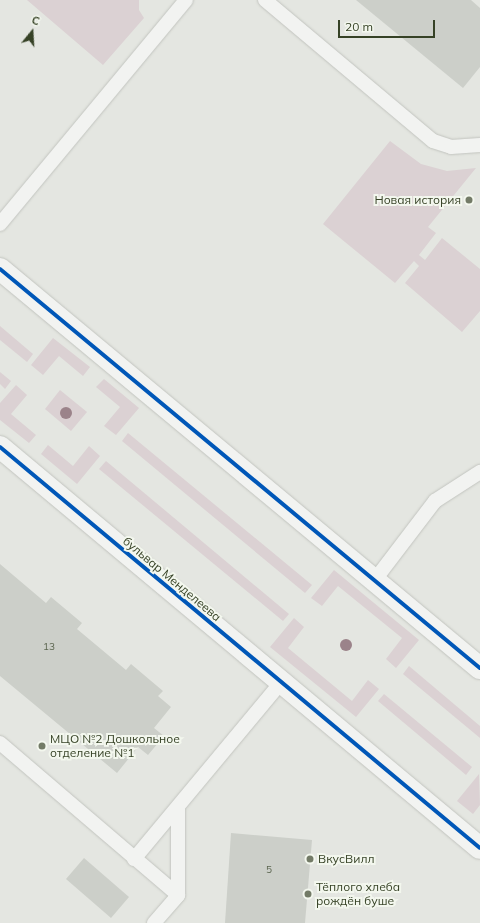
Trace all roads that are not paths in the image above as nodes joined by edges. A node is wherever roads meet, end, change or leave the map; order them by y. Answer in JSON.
{"nodes":[{"id":1,"x":186,"y":0,"type":"edge"},
{"id":2,"x":265,"y":0,"type":"edge"},
{"id":3,"x":480,"y":145,"type":"edge"},
{"id":4,"x":0,"y":224,"type":"edge"},
{"id":5,"x":0,"y":270,"type":"edge"},
{"id":6,"x":0,"y":447,"type":"edge"},
{"id":7,"x":480,"y":472,"type":"edge"},
{"id":8,"x":374,"y":580,"type":"junction"},
{"id":9,"x":480,"y":668,"type":"edge"},
{"id":10,"x":280,"y":684,"type":"junction"},
{"id":11,"x":0,"y":743,"type":"edge"},
{"id":12,"x":178,"y":808,"type":"junction"},
{"id":13,"x":480,"y":848,"type":"edge"},
{"id":14,"x":134,"y":859,"type":"junction"},
{"id":15,"x":178,"y":895,"type":"junction"},
{"id":16,"x":154,"y":923,"type":"edge"}],
"edges":[{"from":1,"to":4,"type":"lane"},
{"from":2,"to":3,"type":"lane"},
{"from":5,"to":8,"type":"street"},
{"from":6,"to":10,"type":"street","name":"бульвар Менделеева"},
{"from":7,"to":8,"type":"lane"},
{"from":8,"to":9,"type":"street"},
{"from":10,"to":12,"type":"lane"},
{"from":10,"to":13,"type":"street","name":"бульвар Менделеева"},
{"from":11,"to":14,"type":"lane"},
{"from":12,"to":14,"type":"lane"},
{"from":12,"to":15,"type":"lane"},
{"from":14,"to":15,"type":"lane"},
{"from":15,"to":16,"type":"lane"}]}
